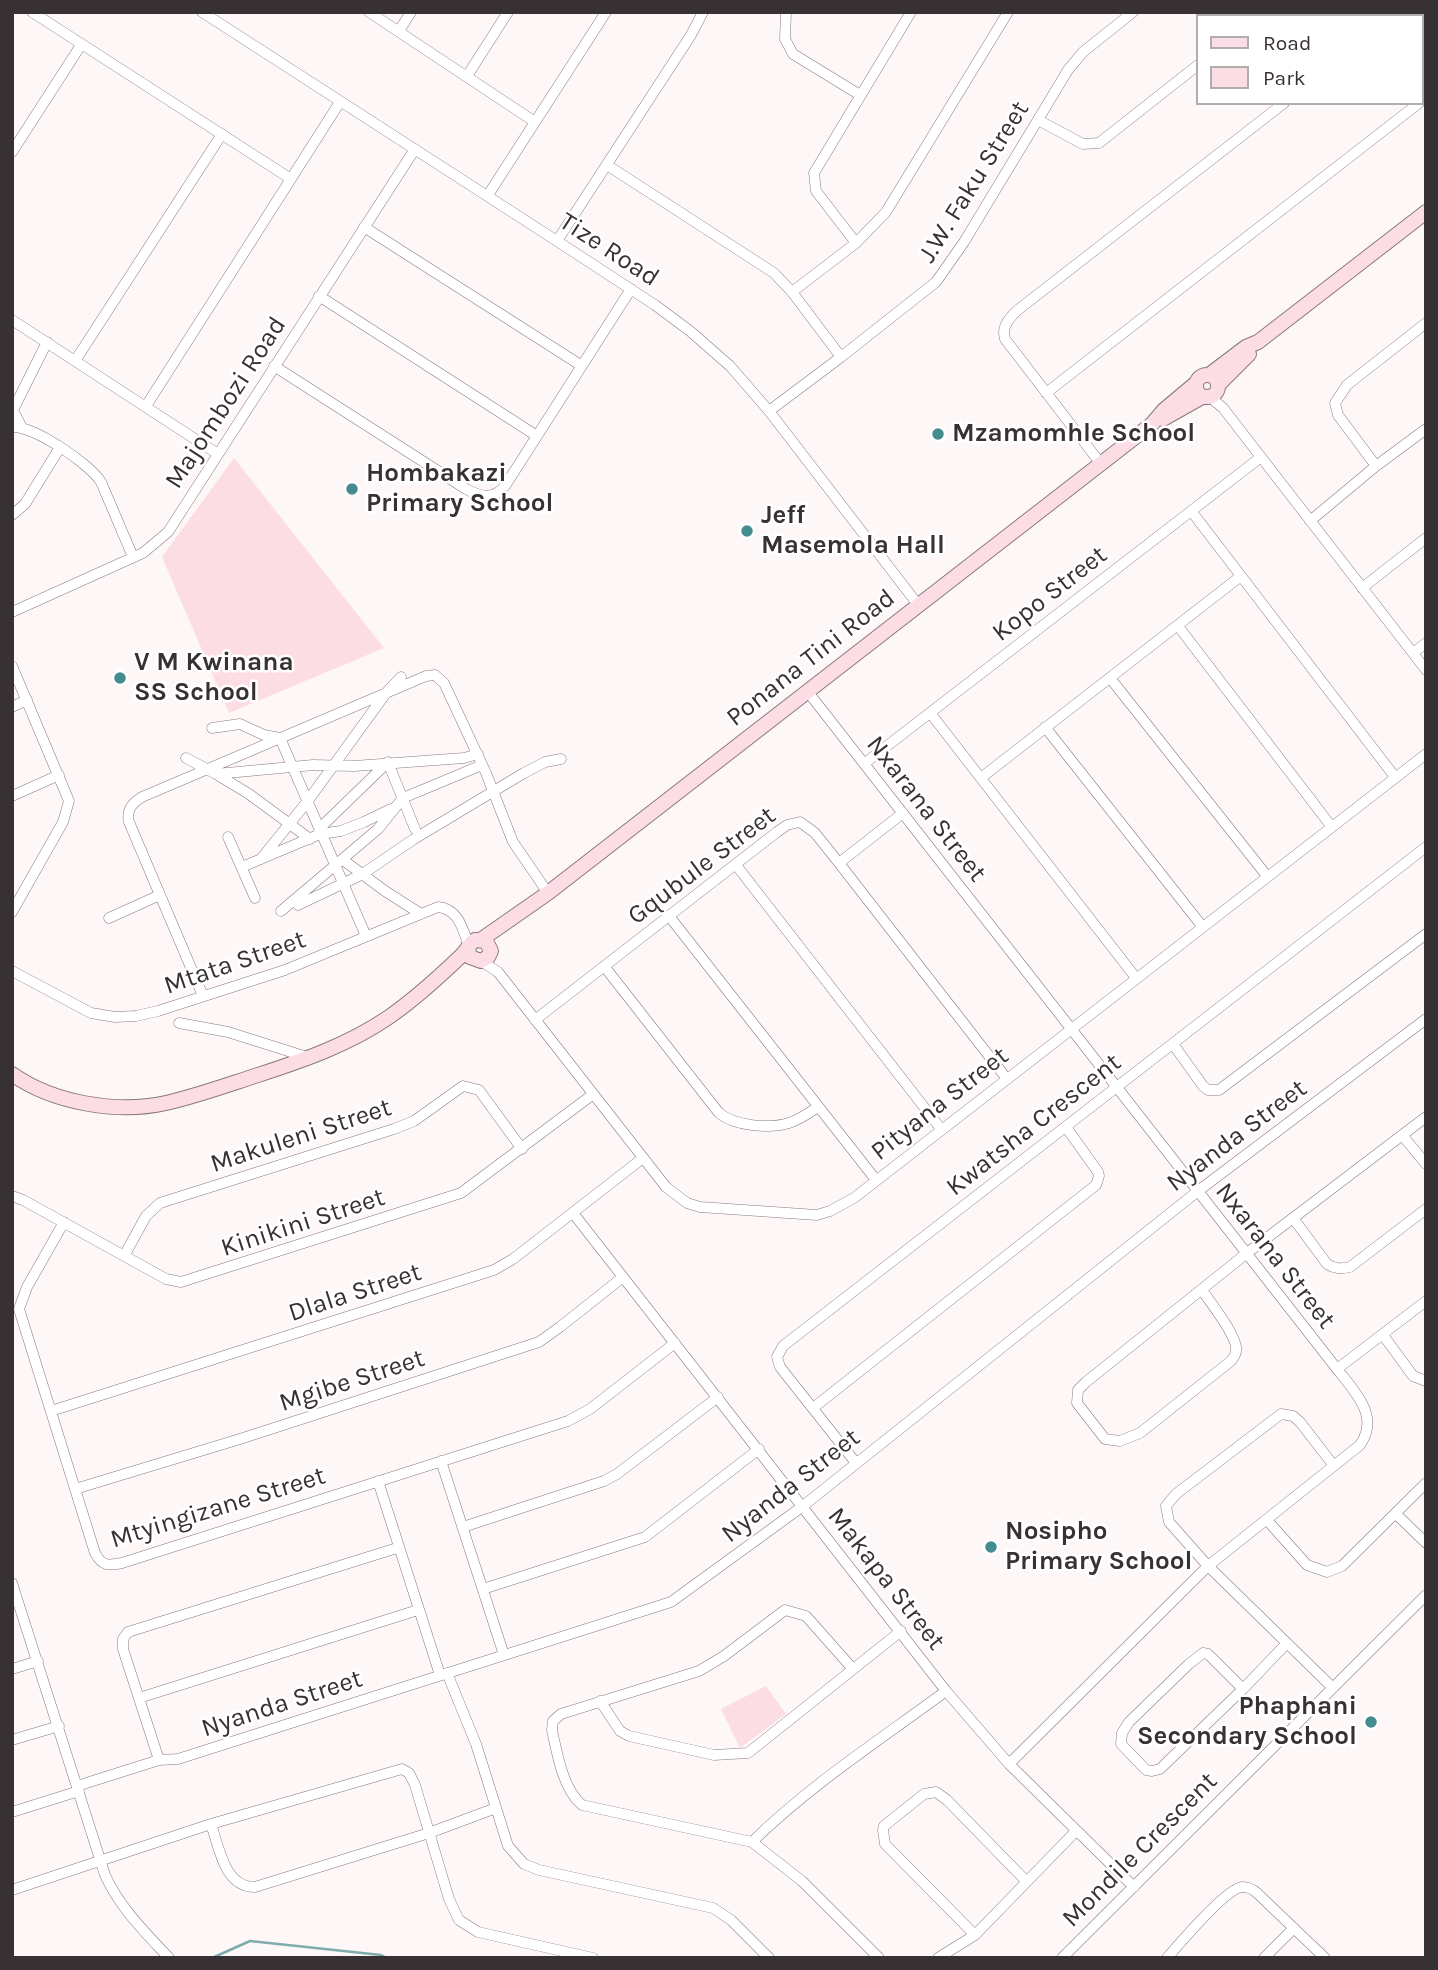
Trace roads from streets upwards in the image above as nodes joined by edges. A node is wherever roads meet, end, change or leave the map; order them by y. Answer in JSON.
{"nodes":[{"id":1,"x":32,"y":12,"type":"edge"},
{"id":2,"x":369,"y":12,"type":"edge"},
{"id":3,"x":411,"y":12,"type":"edge"},
{"id":4,"x":508,"y":12,"type":"edge"},
{"id":5,"x":606,"y":12,"type":"edge"},
{"id":6,"x":703,"y":12,"type":"edge"},
{"id":7,"x":786,"y":12,"type":"edge"},
{"id":8,"x":911,"y":12,"type":"edge"},
{"id":9,"x":1007,"y":12,"type":"edge"},
{"id":10,"x":1133,"y":12,"type":"edge"},
{"id":11,"x":209,"y":14,"type":"edge"},
{"id":12,"x":399,"y":31,"type":"junction"},
{"id":13,"x":81,"y":45,"type":"junction"},
{"id":14,"x":1196,"y":67,"type":"edge"},
{"id":15,"x":467,"y":76,"type":"junction"},
{"id":16,"x":860,"y":95,"type":"junction"},
{"id":17,"x":340,"y":103,"type":"junction"},
{"id":18,"x":1281,"y":105,"type":"edge"},
{"id":19,"x":1417,"y":105,"type":"edge"},
{"id":20,"x":1038,"y":120,"type":"junction"},
{"id":21,"x":535,"y":122,"type":"junction"},
{"id":22,"x":222,"y":135,"type":"junction"},
{"id":23,"x":415,"y":149,"type":"junction"},
{"id":24,"x":12,"y":152,"type":"edge"},
{"id":25,"x":607,"y":165,"type":"junction"},
{"id":26,"x":291,"y":179,"type":"junction"},
{"id":27,"x":488,"y":195,"type":"junction"},
{"id":28,"x":1426,"y":212,"type":"edge"},
{"id":29,"x":364,"y":227,"type":"junction"},
{"id":30,"x":557,"y":241,"type":"junction"},
{"id":31,"x":856,"y":243,"type":"junction"},
{"id":32,"x":631,"y":289,"type":"junction"},
{"id":33,"x":792,"y":292,"type":"junction"},
{"id":34,"x":319,"y":296,"type":"junction"},
{"id":35,"x":12,"y":320,"type":"edge"},
{"id":36,"x":1426,"y":323,"type":"edge"},
{"id":37,"x":47,"y":342,"type":"junction"},
{"id":38,"x":841,"y":358,"type":"junction"},
{"id":39,"x":75,"y":361,"type":"junction"},
{"id":40,"x":274,"y":366,"type":"junction"},
{"id":41,"x":582,"y":366,"type":"junction"},
{"id":42,"x":1209,"y":388,"type":"junction"},
{"id":43,"x":1046,"y":393,"type":"junction"},
{"id":44,"x":146,"y":406,"type":"junction"},
{"id":45,"x":769,"y":411,"type":"junction"},
{"id":46,"x":17,"y":426,"type":"edge"},
{"id":47,"x":1426,"y":429,"type":"edge"},
{"id":48,"x":537,"y":436,"type":"junction"},
{"id":49,"x":60,"y":449,"type":"junction"},
{"id":50,"x":218,"y":453,"type":"junction"},
{"id":51,"x":1261,"y":457,"type":"junction"},
{"id":52,"x":1101,"y":464,"type":"junction"},
{"id":53,"x":1376,"y":466,"type":"junction"},
{"id":54,"x":1192,"y":512,"type":"junction"},
{"id":55,"x":12,"y":515,"type":"edge"},
{"id":56,"x":1310,"y":521,"type":"junction"},
{"id":57,"x":1426,"y":538,"type":"edge"},
{"id":58,"x":133,"y":557,"type":"junction"},
{"id":59,"x":1241,"y":576,"type":"junction"},
{"id":60,"x":1362,"y":587,"type":"junction"},
{"id":61,"x":919,"y":606,"type":"junction"},
{"id":62,"x":12,"y":612,"type":"edge"},
{"id":63,"x":1178,"y":626,"type":"junction"},
{"id":64,"x":1426,"y":643,"type":"edge"},
{"id":65,"x":1413,"y":653,"type":"junction"},
{"id":66,"x":12,"y":666,"type":"edge"},
{"id":67,"x":1426,"y":670,"type":"edge"},
{"id":68,"x":401,"y":677,"type":"dead end"},
{"id":69,"x":1110,"y":678,"type":"junction"},
{"id":70,"x":808,"y":692,"type":"junction"},
{"id":71,"x":386,"y":693,"type":"junction"},
{"id":72,"x":27,"y":700,"type":"junction"},
{"id":73,"x":12,"y":707,"type":"edge"},
{"id":74,"x":931,"y":714,"type":"junction"},
{"id":75,"x":1045,"y":727,"type":"junction"},
{"id":76,"x":212,"y":728,"type":"dead end"},
{"id":77,"x":280,"y":738,"type":"junction"},
{"id":78,"x":478,"y":754,"type":"junction"},
{"id":79,"x":1426,"y":754,"type":"edge"},
{"id":80,"x":186,"y":758,"type":"dead end"},
{"id":81,"x":561,"y":759,"type":"dead end"},
{"id":82,"x":865,"y":763,"type":"junction"},
{"id":83,"x":390,"y":764,"type":"junction"},
{"id":84,"x":482,"y":765,"type":"junction"},
{"id":85,"x":332,"y":766,"type":"junction"},
{"id":86,"x":292,"y":767,"type":"junction"},
{"id":87,"x":212,"y":771,"type":"junction"},
{"id":88,"x":59,"y":775,"type":"junction"},
{"id":89,"x":982,"y":777,"type":"junction"},
{"id":90,"x":1395,"y":777,"type":"junction"},
{"id":91,"x":492,"y":792,"type":"junction"},
{"id":92,"x":12,"y":796,"type":"edge"},
{"id":93,"x":307,"y":802,"type":"junction"},
{"id":94,"x":400,"y":802,"type":"junction"},
{"id":95,"x":903,"y":813,"type":"junction"},
{"id":96,"x":290,"y":824,"type":"junction"},
{"id":97,"x":1331,"y":826,"type":"junction"},
{"id":98,"x":415,"y":829,"type":"dead end"},
{"id":99,"x":317,"y":835,"type":"junction"},
{"id":100,"x":229,"y":837,"type":"dead end"},
{"id":101,"x":1426,"y":847,"type":"edge"},
{"id":102,"x":261,"y":859,"type":"junction"},
{"id":103,"x":339,"y":863,"type":"junction"},
{"id":104,"x":839,"y":863,"type":"junction"},
{"id":105,"x":736,"y":865,"type":"junction"},
{"id":106,"x":242,"y":867,"type":"junction"},
{"id":107,"x":361,"y":875,"type":"junction"},
{"id":108,"x":1267,"y":876,"type":"junction"},
{"id":109,"x":343,"y":884,"type":"junction"},
{"id":110,"x":548,"y":893,"type":"junction"},
{"id":111,"x":160,"y":895,"type":"junction"},
{"id":112,"x":255,"y":898,"type":"dead end"},
{"id":113,"x":298,"y":905,"type":"dead end"},
{"id":114,"x":281,"y":911,"type":"dead end"},
{"id":115,"x":12,"y":912,"type":"edge"},
{"id":116,"x":421,"y":914,"type":"junction"},
{"id":117,"x":669,"y":916,"type":"junction"},
{"id":118,"x":109,"y":918,"type":"dead end"},
{"id":119,"x":1202,"y":926,"type":"junction"},
{"id":120,"x":1426,"y":934,"type":"edge"},
{"id":121,"x":366,"y":936,"type":"junction"},
{"id":122,"x":480,"y":950,"type":"junction"},
{"id":123,"x":604,"y":966,"type":"junction"},
{"id":124,"x":12,"y":971,"type":"edge"},
{"id":125,"x":1136,"y":978,"type":"junction"},
{"id":126,"x":203,"y":996,"type":"junction"},
{"id":127,"x":1426,"y":1019,"type":"edge"},
{"id":128,"x":535,"y":1020,"type":"junction"},
{"id":129,"x":179,"y":1023,"type":"dead end"},
{"id":130,"x":1070,"y":1029,"type":"junction"},
{"id":131,"x":1173,"y":1044,"type":"junction"},
{"id":132,"x":311,"y":1058,"type":"junction"},
{"id":133,"x":13,"y":1075,"type":"edge"},
{"id":134,"x":1007,"y":1079,"type":"junction"},
{"id":135,"x":1116,"y":1087,"type":"junction"},
{"id":136,"x":593,"y":1095,"type":"junction"},
{"id":137,"x":818,"y":1107,"type":"junction"},
{"id":138,"x":1426,"y":1117,"type":"edge"},
{"id":139,"x":1066,"y":1127,"type":"junction"},
{"id":140,"x":941,"y":1129,"type":"junction"},
{"id":141,"x":1402,"y":1135,"type":"junction"},
{"id":142,"x":522,"y":1149,"type":"junction"},
{"id":143,"x":643,"y":1158,"type":"junction"},
{"id":144,"x":1426,"y":1164,"type":"edge"},
{"id":145,"x":876,"y":1180,"type":"junction"},
{"id":146,"x":1198,"y":1191,"type":"junction"},
{"id":147,"x":12,"y":1196,"type":"edge"},
{"id":148,"x":1426,"y":1209,"type":"edge"},
{"id":149,"x":573,"y":1213,"type":"junction"},
{"id":150,"x":1293,"y":1218,"type":"junction"},
{"id":151,"x":64,"y":1222,"type":"junction"},
{"id":152,"x":1247,"y":1253,"type":"junction"},
{"id":153,"x":124,"y":1256,"type":"junction"},
{"id":154,"x":623,"y":1278,"type":"junction"},
{"id":155,"x":1202,"y":1290,"type":"junction"},
{"id":156,"x":1426,"y":1301,"type":"edge"},
{"id":157,"x":1383,"y":1335,"type":"junction"},
{"id":158,"x":675,"y":1343,"type":"junction"},
{"id":159,"x":1337,"y":1369,"type":"junction"},
{"id":160,"x":1426,"y":1381,"type":"edge"},
{"id":161,"x":718,"y":1397,"type":"junction"},
{"id":162,"x":813,"y":1408,"type":"junction"},
{"id":163,"x":51,"y":1411,"type":"junction"},
{"id":164,"x":759,"y":1449,"type":"junction"},
{"id":165,"x":441,"y":1461,"type":"junction"},
{"id":166,"x":856,"y":1463,"type":"junction"},
{"id":167,"x":1334,"y":1466,"type":"junction"},
{"id":168,"x":378,"y":1481,"type":"junction"},
{"id":169,"x":1426,"y":1483,"type":"edge"},
{"id":170,"x":75,"y":1489,"type":"junction"},
{"id":171,"x":803,"y":1506,"type":"junction"},
{"id":172,"x":1396,"y":1514,"type":"junction"},
{"id":173,"x":1267,"y":1520,"type":"junction"},
{"id":174,"x":463,"y":1527,"type":"junction"},
{"id":175,"x":1426,"y":1542,"type":"edge"},
{"id":176,"x":397,"y":1548,"type":"junction"},
{"id":177,"x":1208,"y":1566,"type":"junction"},
{"id":178,"x":12,"y":1583,"type":"edge"},
{"id":179,"x":482,"y":1589,"type":"junction"},
{"id":180,"x":1426,"y":1595,"type":"edge"},
{"id":181,"x":14,"y":1596,"type":"edge"},
{"id":182,"x":418,"y":1610,"type":"junction"},
{"id":183,"x":901,"y":1631,"type":"junction"},
{"id":184,"x":1287,"y":1643,"type":"junction"},
{"id":185,"x":504,"y":1655,"type":"junction"},
{"id":186,"x":38,"y":1661,"type":"junction"},
{"id":187,"x":852,"y":1668,"type":"junction"},
{"id":188,"x":12,"y":1669,"type":"edge"},
{"id":189,"x":443,"y":1674,"type":"junction"},
{"id":190,"x":1334,"y":1688,"type":"junction"},
{"id":191,"x":1243,"y":1689,"type":"junction"},
{"id":192,"x":946,"y":1691,"type":"junction"},
{"id":193,"x":139,"y":1698,"type":"junction"},
{"id":194,"x":600,"y":1701,"type":"junction"},
{"id":195,"x":59,"y":1726,"type":"junction"},
{"id":196,"x":12,"y":1741,"type":"edge"},
{"id":197,"x":159,"y":1760,"type":"junction"},
{"id":198,"x":1009,"y":1763,"type":"junction"},
{"id":199,"x":78,"y":1789,"type":"junction"},
{"id":200,"x":496,"y":1808,"type":"junction"},
{"id":201,"x":12,"y":1812,"type":"edge"},
{"id":202,"x":211,"y":1824,"type":"junction"},
{"id":203,"x":1076,"y":1830,"type":"junction"},
{"id":204,"x":429,"y":1833,"type":"junction"},
{"id":205,"x":752,"y":1842,"type":"junction"},
{"id":206,"x":100,"y":1861,"type":"junction"},
{"id":207,"x":1026,"y":1881,"type":"junction"},
{"id":208,"x":1134,"y":1887,"type":"junction"},
{"id":209,"x":12,"y":1890,"type":"edge"},
{"id":210,"x":1294,"y":1928,"type":"junction"},
{"id":211,"x":975,"y":1935,"type":"junction"},
{"id":212,"x":764,"y":1956,"type":"edge"},
{"id":213,"x":169,"y":1958,"type":"edge"},
{"id":214,"x":593,"y":1958,"type":"edge"},
{"id":215,"x":879,"y":1958,"type":"edge"},
{"id":216,"x":938,"y":1958,"type":"edge"},
{"id":217,"x":1062,"y":1958,"type":"edge"},
{"id":218,"x":1167,"y":1958,"type":"edge"},
{"id":219,"x":1264,"y":1958,"type":"edge"},
{"id":220,"x":1325,"y":1958,"type":"edge"}],
"edges":[{"from":1,"to":13,"type":"street"},
{"from":2,"to":12,"type":"street"},
{"from":3,"to":12,"type":"street"},
{"from":4,"to":15,"type":"street"},
{"from":5,"to":21,"type":"street"},
{"from":6,"to":25,"type":"street"},
{"from":7,"to":16,"type":"street"},
{"from":8,"to":16,"type":"street"},
{"from":9,"to":31,"type":"street"},
{"from":10,"to":20,"type":"street","name":"J.W. Faku Street"},
{"from":11,"to":17,"type":"street","name":"Tize Road"},
{"from":12,"to":15,"type":"street"},
{"from":13,"to":22,"type":"street"},
{"from":13,"to":24,"type":"street"},
{"from":14,"to":20,"type":"street"},
{"from":15,"to":21,"type":"street"},
{"from":16,"to":31,"type":"street"},
{"from":17,"to":23,"type":"street","name":"Tize Road"},
{"from":17,"to":26,"type":"street"},
{"from":18,"to":43,"type":"street"},
{"from":19,"to":43,"type":"street"},
{"from":20,"to":38,"type":"street","name":"J.W. Faku Street"},
{"from":21,"to":27,"type":"street"},
{"from":22,"to":26,"type":"street"},
{"from":22,"to":39,"type":"street"},
{"from":23,"to":27,"type":"street","name":"Tize Road"},
{"from":23,"to":29,"type":"street","name":"Majombozi Road"},
{"from":25,"to":30,"type":"street"},
{"from":25,"to":33,"type":"street"},
{"from":26,"to":44,"type":"street"},
{"from":27,"to":30,"type":"street","name":"Tize Road"},
{"from":28,"to":42,"type":"street","name":"Ponana Tini Road"},
{"from":29,"to":34,"type":"street","name":"Majombozi Road"},
{"from":29,"to":41,"type":"street"},
{"from":30,"to":32,"type":"street","name":"Tize Road"},
{"from":31,"to":33,"type":"street"},
{"from":32,"to":41,"type":"street"},
{"from":32,"to":45,"type":"street","name":"Tize Road"},
{"from":33,"to":38,"type":"street"},
{"from":34,"to":40,"type":"street","name":"Majombozi Road"},
{"from":34,"to":48,"type":"street"},
{"from":35,"to":37,"type":"street"},
{"from":36,"to":53,"type":"street"},
{"from":37,"to":39,"type":"street"},
{"from":37,"to":46,"type":"street"},
{"from":38,"to":45,"type":"street","name":"J.W. Faku Street"},
{"from":39,"to":44,"type":"street"},
{"from":40,"to":48,"type":"street"},
{"from":40,"to":50,"type":"street","name":"Majombozi Road"},
{"from":41,"to":48,"type":"street"},
{"from":42,"to":51,"type":"street"},
{"from":42,"to":52,"type":"street","name":"Ponana Tini Road"},
{"from":43,"to":52,"type":"street"},
{"from":44,"to":50,"type":"street"},
{"from":45,"to":61,"type":"street","name":"Tize Road"},
{"from":46,"to":49,"type":"street"},
{"from":47,"to":53,"type":"street"},
{"from":49,"to":55,"type":"street"},
{"from":49,"to":58,"type":"street"},
{"from":50,"to":58,"type":"street","name":"Majombozi Road"},
{"from":51,"to":54,"type":"street","name":"Kopo Street"},
{"from":51,"to":56,"type":"street"},
{"from":52,"to":61,"type":"street","name":"Ponana Tini Road"},
{"from":53,"to":56,"type":"street"},
{"from":54,"to":59,"type":"street"},
{"from":54,"to":74,"type":"street","name":"Kopo Street"},
{"from":56,"to":60,"type":"street"},
{"from":57,"to":60,"type":"street"},
{"from":58,"to":62,"type":"street","name":"Majombozi Road"},
{"from":59,"to":63,"type":"street"},
{"from":59,"to":90,"type":"street"},
{"from":60,"to":65,"type":"street"},
{"from":61,"to":70,"type":"street","name":"Ponana Tini Road"},
{"from":63,"to":69,"type":"street"},
{"from":63,"to":97,"type":"street"},
{"from":64,"to":65,"type":"street"},
{"from":65,"to":67,"type":"street"},
{"from":66,"to":72,"type":"street"},
{"from":68,"to":71,"type":"street"},
{"from":69,"to":75,"type":"street"},
{"from":69,"to":108,"type":"street"},
{"from":70,"to":82,"type":"street","name":"Nxarana Street"},
{"from":70,"to":110,"type":"street","name":"Ponana Tini Road"},
{"from":71,"to":77,"type":"street"},
{"from":71,"to":78,"type":"street"},
{"from":71,"to":85,"type":"street"},
{"from":72,"to":73,"type":"street"},
{"from":72,"to":88,"type":"street"},
{"from":74,"to":82,"type":"street","name":"Kopo Street"},
{"from":74,"to":89,"type":"street"},
{"from":75,"to":89,"type":"street"},
{"from":75,"to":119,"type":"street"},
{"from":76,"to":77,"type":"street"},
{"from":77,"to":86,"type":"street"},
{"from":77,"to":87,"type":"street"},
{"from":78,"to":83,"type":"street"},
{"from":78,"to":84,"type":"street"},
{"from":79,"to":90,"type":"street","name":"Pityana Street"},
{"from":80,"to":87,"type":"street"},
{"from":81,"to":91,"type":"street"},
{"from":82,"to":95,"type":"street","name":"Nxarana Street"},
{"from":83,"to":85,"type":"street"},
{"from":83,"to":94,"type":"street"},
{"from":83,"to":99,"type":"street"},
{"from":84,"to":91,"type":"street"},
{"from":84,"to":94,"type":"street"},
{"from":85,"to":86,"type":"street"},
{"from":85,"to":93,"type":"street"},
{"from":86,"to":87,"type":"street"},
{"from":86,"to":93,"type":"street"},
{"from":87,"to":96,"type":"street"},
{"from":87,"to":111,"type":"street"},
{"from":88,"to":92,"type":"street"},
{"from":88,"to":115,"type":"street"},
{"from":89,"to":125,"type":"street"},
{"from":90,"to":97,"type":"street","name":"Pityana Street"},
{"from":91,"to":107,"type":"street"},
{"from":91,"to":110,"type":"street"},
{"from":93,"to":96,"type":"street"},
{"from":93,"to":99,"type":"street"},
{"from":94,"to":98,"type":"street"},
{"from":94,"to":99,"type":"street"},
{"from":94,"to":103,"type":"street"},
{"from":95,"to":104,"type":"street"},
{"from":95,"to":130,"type":"street","name":"Nxarana Street"},
{"from":96,"to":99,"type":"street"},
{"from":96,"to":102,"type":"street"},
{"from":97,"to":108,"type":"street","name":"Pityana Street"},
{"from":99,"to":102,"type":"street"},
{"from":99,"to":103,"type":"street"},
{"from":100,"to":106,"type":"street"},
{"from":101,"to":131,"type":"street","name":"Kwatsha Crescent"},
{"from":102,"to":106,"type":"street"},
{"from":103,"to":107,"type":"street"},
{"from":103,"to":109,"type":"street"},
{"from":103,"to":114,"type":"street"},
{"from":104,"to":105,"type":"street","name":"Gqubule Street"},
{"from":104,"to":134,"type":"street","name":"Gqubule Street"},
{"from":105,"to":117,"type":"street","name":"Gqubule Street"},
{"from":105,"to":140,"type":"street"},
{"from":106,"to":112,"type":"street"},
{"from":107,"to":109,"type":"street"},
{"from":107,"to":116,"type":"street"},
{"from":108,"to":119,"type":"street","name":"Pityana Street"},
{"from":109,"to":113,"type":"street"},
{"from":109,"to":121,"type":"street"},
{"from":110,"to":122,"type":"street","name":"Ponana Tini Road"},
{"from":111,"to":118,"type":"street"},
{"from":111,"to":126,"type":"street"},
{"from":116,"to":121,"type":"street","name":"Mtata Street"},
{"from":116,"to":122,"type":"street","name":"Mtata Street"},
{"from":117,"to":123,"type":"street","name":"Gqubule Street"},
{"from":117,"to":137,"type":"street"},
{"from":119,"to":125,"type":"street","name":"Pityana Street"},
{"from":120,"to":131,"type":"street"},
{"from":121,"to":126,"type":"street","name":"Mtata Street"},
{"from":122,"to":128,"type":"street","name":"Pityana Street"},
{"from":122,"to":132,"type":"street","name":"Ponana Tini Road"},
{"from":123,"to":128,"type":"street","name":"Gqubule Street"},
{"from":123,"to":137,"type":"street"},
{"from":124,"to":126,"type":"street","name":"Mtata Street"},
{"from":125,"to":130,"type":"street","name":"Pityana Street"},
{"from":127,"to":146,"type":"street","name":"Nyanda Street"},
{"from":128,"to":136,"type":"street","name":"Pityana Street"},
{"from":129,"to":132,"type":"street"},
{"from":130,"to":134,"type":"street","name":"Pityana Street"},
{"from":130,"to":135,"type":"street","name":"Nxarana Street"},
{"from":131,"to":135,"type":"street","name":"Kwatsha Crescent"},
{"from":132,"to":133,"type":"street","name":"Ponana Tini Road"},
{"from":134,"to":140,"type":"street","name":"Pityana Street"},
{"from":135,"to":139,"type":"street","name":"Kwatsha Crescent"},
{"from":135,"to":146,"type":"street","name":"Nxarana Street"},
{"from":136,"to":142,"type":"street","name":"Kinikini Street"},
{"from":136,"to":143,"type":"street","name":"Pityana Street"},
{"from":137,"to":145,"type":"street"},
{"from":138,"to":141,"type":"street"},
{"from":139,"to":162,"type":"street"},
{"from":139,"to":162,"type":"street","name":"Kwatsha Crescent"},
{"from":140,"to":145,"type":"street","name":"Pityana Street"},
{"from":141,"to":144,"type":"street"},
{"from":141,"to":150,"type":"street"},
{"from":142,"to":153,"type":"street","name":"Kinikini Street"},
{"from":142,"to":153,"type":"street","name":"Makuleni Street"},
{"from":143,"to":145,"type":"street","name":"Pityana Street"},
{"from":143,"to":149,"type":"street","name":"Dlala Street"},
{"from":146,"to":152,"type":"street","name":"Nxarana Street"},
{"from":146,"to":166,"type":"street","name":"Nyanda Street"},
{"from":147,"to":151,"type":"street","name":"Kinikini Street"},
{"from":148,"to":150,"type":"street"},
{"from":149,"to":154,"type":"street","name":"Makapa Street"},
{"from":149,"to":163,"type":"street","name":"Dlala Street"},
{"from":150,"to":152,"type":"street"},
{"from":151,"to":153,"type":"street","name":"Kinikini Street"},
{"from":151,"to":163,"type":"street","name":"Mtyingizane Street"},
{"from":152,"to":155,"type":"street"},
{"from":152,"to":159,"type":"street","name":"Nxarana Street"},
{"from":154,"to":158,"type":"street","name":"Makapa Street"},
{"from":154,"to":170,"type":"street","name":"Mgibe Street"},
{"from":155,"to":155,"type":"street"},
{"from":156,"to":157,"type":"street"},
{"from":157,"to":159,"type":"street"},
{"from":157,"to":160,"type":"street"},
{"from":158,"to":161,"type":"street","name":"Makapa Street"},
{"from":158,"to":165,"type":"street","name":"Mtyingizane Street"},
{"from":159,"to":167,"type":"street","name":"Nxarana Street"},
{"from":161,"to":164,"type":"street","name":"Makapa Street"},
{"from":161,"to":174,"type":"street"},
{"from":162,"to":166,"type":"street","name":"Kwatsha Crescent"},
{"from":163,"to":170,"type":"street","name":"Mtyingizane Street"},
{"from":164,"to":171,"type":"street","name":"Makapa Street"},
{"from":164,"to":179,"type":"street"},
{"from":165,"to":168,"type":"street","name":"Mtyingizane Street"},
{"from":165,"to":174,"type":"street"},
{"from":166,"to":171,"type":"street","name":"Nyanda Street"},
{"from":167,"to":173,"type":"street","name":"Nxarana Street"},
{"from":167,"to":177,"type":"street"},
{"from":168,"to":170,"type":"street","name":"Mtyingizane Street"},
{"from":168,"to":176,"type":"street"},
{"from":169,"to":172,"type":"street"},
{"from":171,"to":183,"type":"street","name":"Makapa Street"},
{"from":171,"to":185,"type":"street","name":"Nyanda Street"},
{"from":172,"to":173,"type":"street"},
{"from":172,"to":175,"type":"street"},
{"from":173,"to":177,"type":"street","name":"Nxarana Street"},
{"from":174,"to":179,"type":"street"},
{"from":176,"to":182,"type":"street"},
{"from":176,"to":193,"type":"street"},
{"from":177,"to":184,"type":"street"},
{"from":177,"to":198,"type":"street","name":"Nxarana Street"},
{"from":178,"to":181,"type":"street"},
{"from":179,"to":185,"type":"street"},
{"from":180,"to":190,"type":"street","name":"Mondile Crescent"},
{"from":181,"to":186,"type":"street"},
{"from":182,"to":189,"type":"street"},
{"from":182,"to":193,"type":"street"},
{"from":183,"to":187,"type":"street"},
{"from":183,"to":192,"type":"street","name":"Makapa Street"},
{"from":184,"to":190,"type":"street"},
{"from":184,"to":191,"type":"street"},
{"from":185,"to":189,"type":"street","name":"Nyanda Street"},
{"from":186,"to":188,"type":"street"},
{"from":186,"to":195,"type":"street"},
{"from":187,"to":194,"type":"street"},
{"from":187,"to":194,"type":"street"},
{"from":189,"to":197,"type":"street","name":"Nyanda Street"},
{"from":189,"to":200,"type":"street"},
{"from":190,"to":208,"type":"street","name":"Mondile Crescent"},
{"from":191,"to":191,"type":"street"},
{"from":192,"to":198,"type":"street","name":"Makapa Street"},
{"from":192,"to":205,"type":"street"},
{"from":193,"to":197,"type":"street"},
{"from":194,"to":205,"type":"street"},
{"from":195,"to":196,"type":"street"},
{"from":195,"to":199,"type":"street"},
{"from":197,"to":199,"type":"street","name":"Nyanda Street"},
{"from":198,"to":203,"type":"street","name":"Makapa Street"},
{"from":199,"to":201,"type":"street","name":"Nyanda Street"},
{"from":199,"to":206,"type":"street"},
{"from":200,"to":204,"type":"street"},
{"from":200,"to":212,"type":"street"},
{"from":202,"to":204,"type":"street"},
{"from":202,"to":204,"type":"street"},
{"from":202,"to":206,"type":"street"},
{"from":203,"to":207,"type":"street"},
{"from":203,"to":208,"type":"street","name":"Makapa Street"},
{"from":204,"to":214,"type":"street"},
{"from":205,"to":215,"type":"street"},
{"from":206,"to":209,"type":"street"},
{"from":206,"to":213,"type":"street"},
{"from":207,"to":211,"type":"street"},
{"from":207,"to":211,"type":"street"},
{"from":208,"to":217,"type":"street","name":"Mondile Crescent"},
{"from":210,"to":218,"type":"street"},
{"from":210,"to":219,"type":"street"},
{"from":210,"to":220,"type":"street"},
{"from":211,"to":216,"type":"street"}]}
